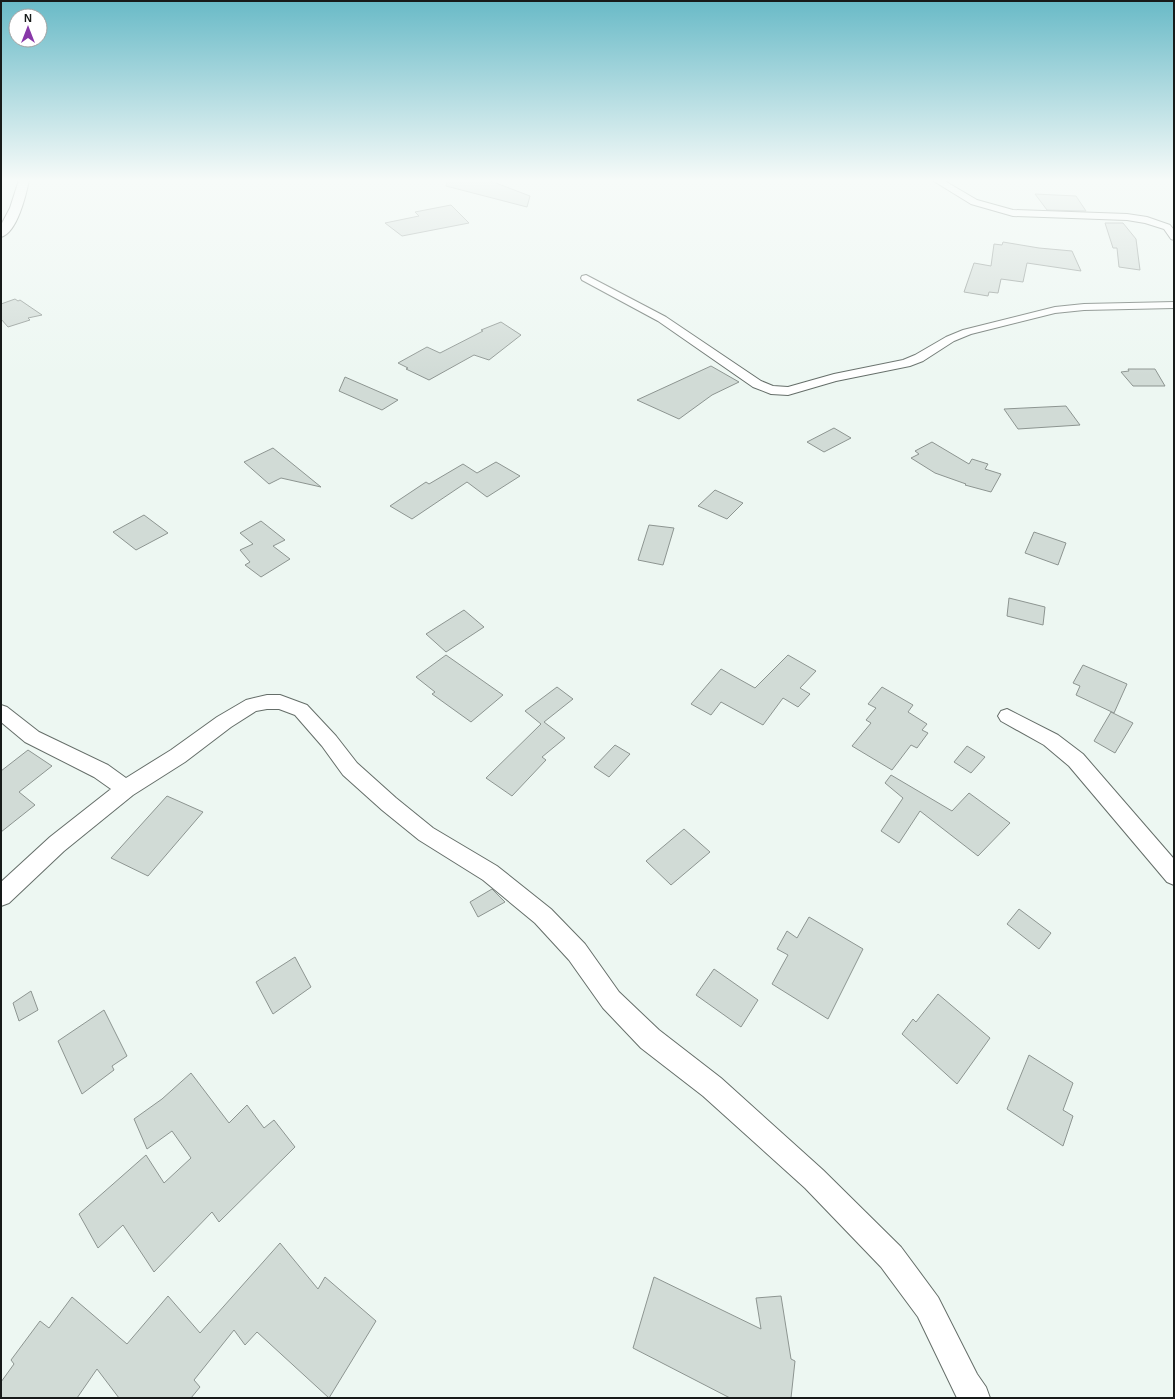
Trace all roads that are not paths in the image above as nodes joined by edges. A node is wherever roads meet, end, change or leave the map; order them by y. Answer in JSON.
{"nodes":[{"id":1,"x":586,"y":278,"type":"dead end"},
{"id":2,"x":1174,"y":305,"type":"edge"},
{"id":3,"x":1,"y":712,"type":"edge"},
{"id":4,"x":1007,"y":716,"type":"dead end"},
{"id":5,"x":126,"y":789,"type":"junction"},
{"id":6,"x":1174,"y":875,"type":"edge"},
{"id":7,"x":1,"y":896,"type":"edge"},
{"id":8,"x":975,"y":1398,"type":"edge"}],
"edges":[{"from":1,"to":2,"type":"street"},
{"from":3,"to":5,"type":"street"},
{"from":4,"to":6,"type":"street"},
{"from":5,"to":7,"type":"street"},
{"from":5,"to":8,"type":"street"}]}
